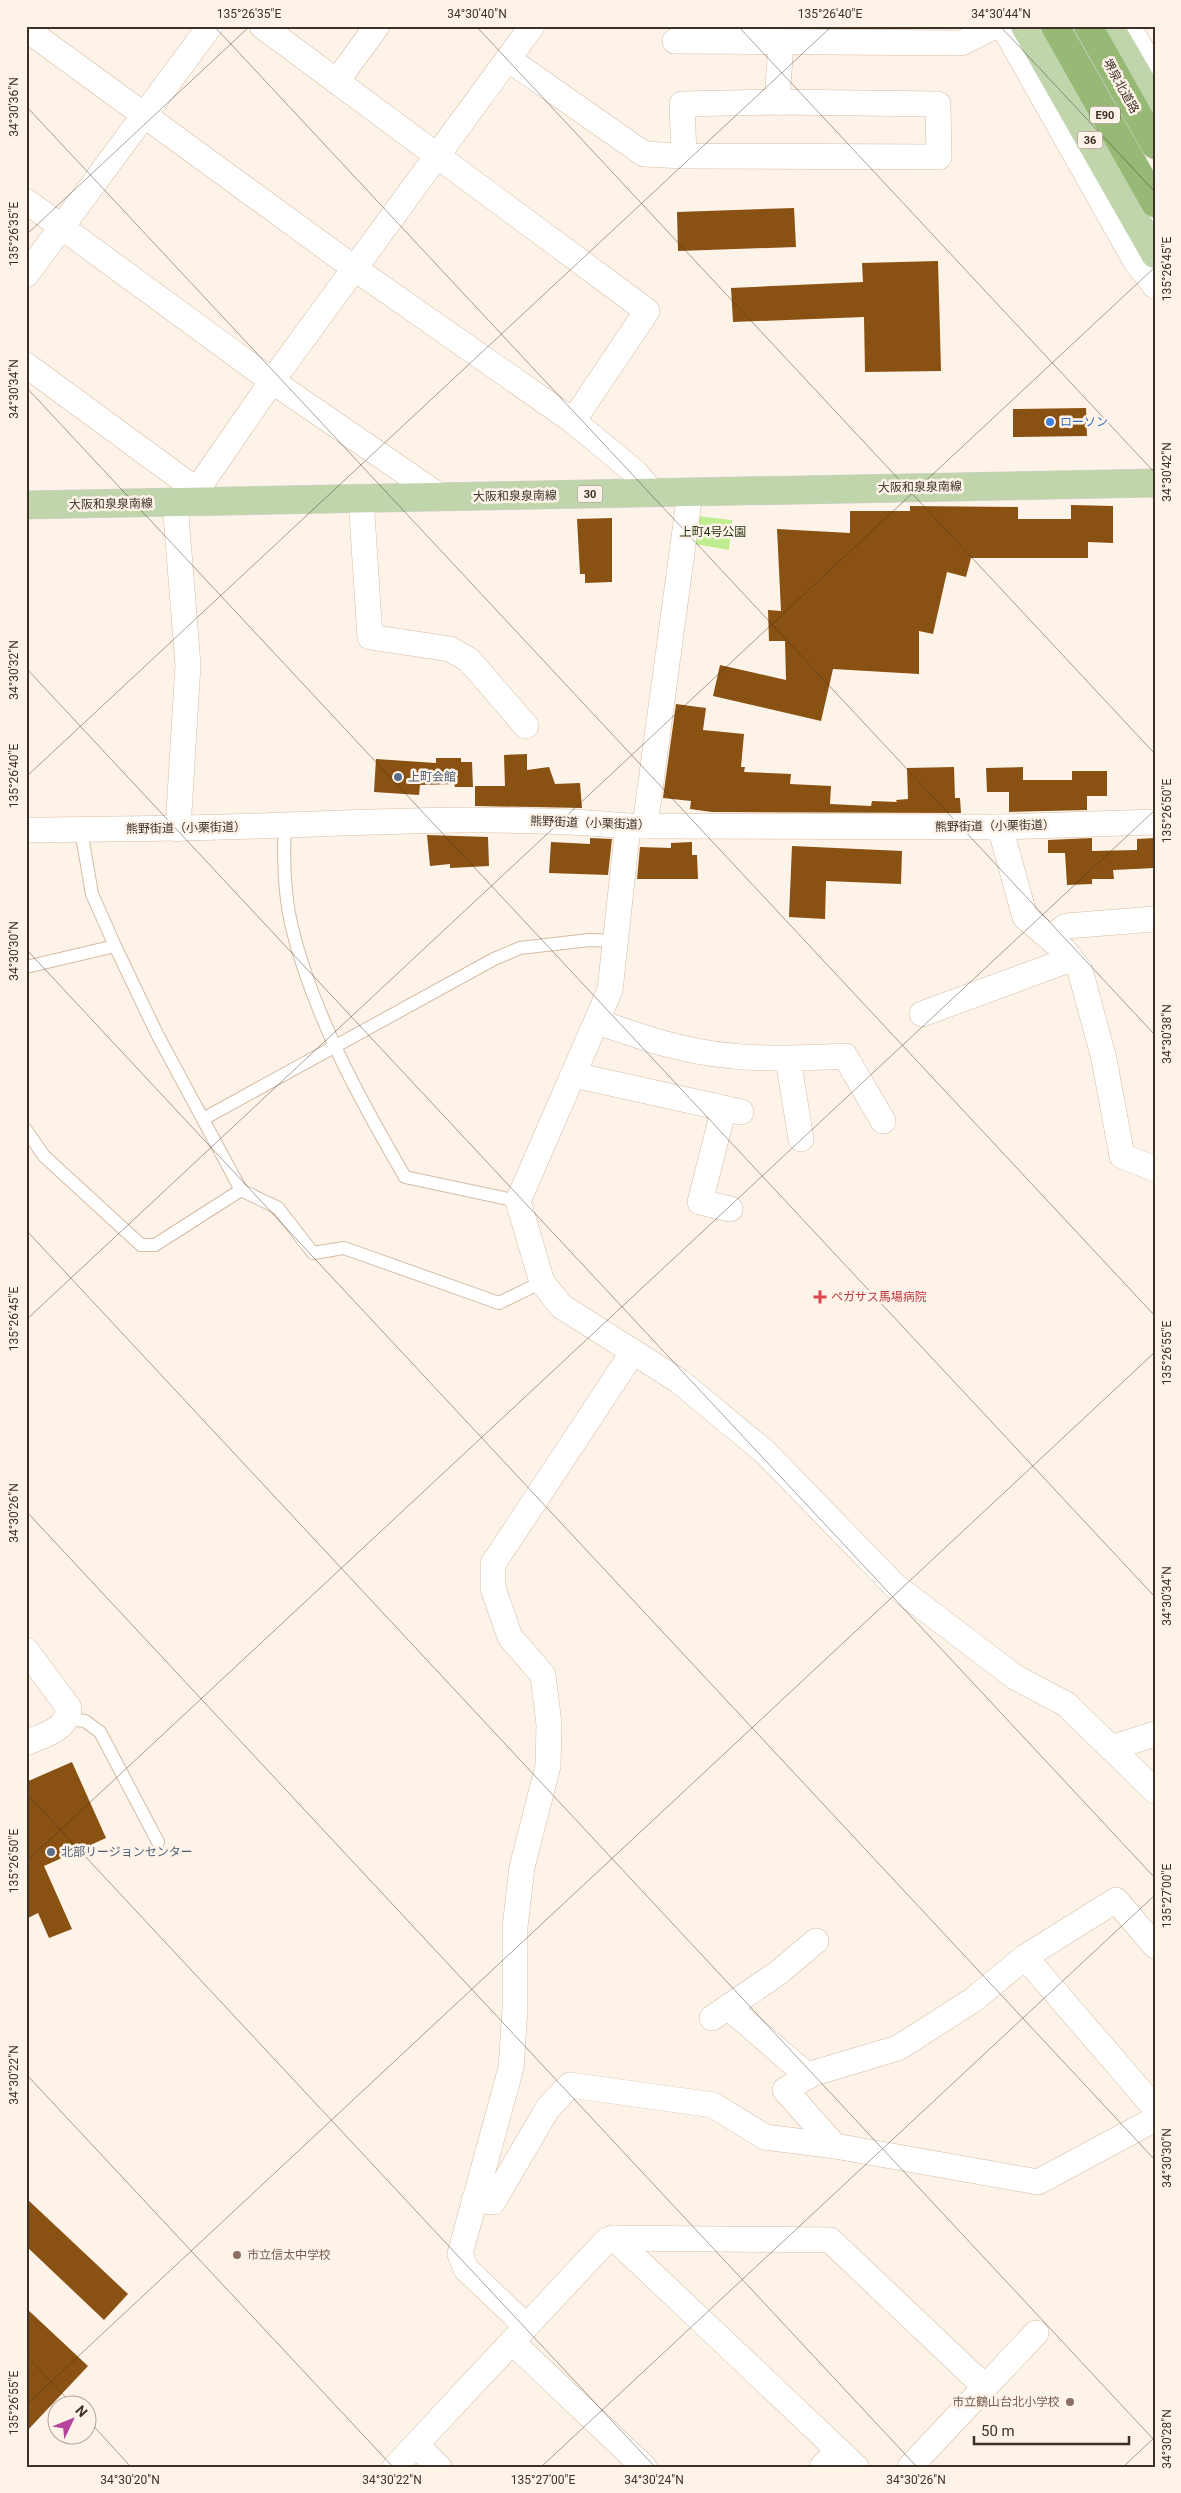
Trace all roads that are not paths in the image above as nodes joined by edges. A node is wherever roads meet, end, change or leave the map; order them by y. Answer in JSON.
{"nodes":[{"id":1,"x":210,"y":26,"type":"edge"},
{"id":2,"x":262,"y":26,"type":"edge"},
{"id":3,"x":377,"y":26,"type":"edge"},
{"id":4,"x":532,"y":26,"type":"edge"},
{"id":5,"x":995,"y":26,"type":"edge"},
{"id":6,"x":1003,"y":26,"type":"edge"},
{"id":7,"x":1025,"y":26,"type":"edge"},
{"id":8,"x":1055,"y":26,"type":"edge"},
{"id":9,"x":1088,"y":26,"type":"edge"},
{"id":10,"x":1109,"y":26,"type":"edge"},
{"id":11,"x":1128,"y":26,"type":"edge"},
{"id":12,"x":26,"y":29,"type":"edge"},
{"id":13,"x":675,"y":41,"type":"dead end"},
{"id":14,"x":781,"y":42,"type":"junction"},
{"id":15,"x":508,"y":59,"type":"junction"},
{"id":16,"x":1155,"y":73,"type":"edge"},
{"id":17,"x":337,"y":81,"type":"junction"},
{"id":18,"x":777,"y":102,"type":"junction"},
{"id":19,"x":1155,"y":105,"type":"edge"},
{"id":20,"x":145,"y":116,"type":"junction"},
{"id":21,"x":1155,"y":145,"type":"edge"},
{"id":22,"x":437,"y":155,"type":"junction"},
{"id":23,"x":684,"y":156,"type":"junction"},
{"id":24,"x":26,"y":201,"type":"edge"},
{"id":25,"x":1155,"y":203,"type":"edge"},
{"id":26,"x":61,"y":226,"type":"junction"},
{"id":27,"x":1155,"y":254,"type":"edge"},
{"id":28,"x":354,"y":268,"type":"junction"},
{"id":29,"x":26,"y":275,"type":"edge"},
{"id":30,"x":1155,"y":286,"type":"edge"},
{"id":31,"x":26,"y":365,"type":"edge"},
{"id":32,"x":272,"y":381,"type":"junction"},
{"id":33,"x":573,"y":422,"type":"junction"},
{"id":34,"x":1155,"y":483,"type":"edge"},
{"id":35,"x":690,"y":492,"type":"junction"},
{"id":36,"x":653,"y":493,"type":"junction"},
{"id":37,"x":441,"y":497,"type":"junction"},
{"id":38,"x":362,"y":499,"type":"junction"},
{"id":39,"x":182,"y":502,"type":"junction"},
{"id":40,"x":26,"y":505,"type":"edge"},
{"id":41,"x":526,"y":726,"type":"dead end"},
{"id":42,"x":1155,"y":822,"type":"edge"},
{"id":43,"x":284,"y":825,"type":"junction"},
{"id":44,"x":636,"y":826,"type":"junction"},
{"id":45,"x":1000,"y":827,"type":"junction"},
{"id":46,"x":178,"y":829,"type":"junction"},
{"id":47,"x":26,"y":830,"type":"edge"},
{"id":48,"x":81,"y":830,"type":"junction"},
{"id":49,"x":1155,"y":919,"type":"edge"},
{"id":50,"x":1050,"y":938,"type":"junction"},
{"id":51,"x":615,"y":941,"type":"junction"},
{"id":52,"x":115,"y":946,"type":"junction"},
{"id":53,"x":1071,"y":959,"type":"junction"},
{"id":54,"x":26,"y":967,"type":"edge"},
{"id":55,"x":922,"y":1014,"type":"dead end"},
{"id":56,"x":597,"y":1022,"type":"junction"},
{"id":57,"x":336,"y":1047,"type":"junction"},
{"id":58,"x":788,"y":1059,"type":"junction"},
{"id":59,"x":574,"y":1075,"type":"junction"},
{"id":60,"x":203,"y":1119,"type":"junction"},
{"id":61,"x":884,"y":1121,"type":"dead end"},
{"id":62,"x":26,"y":1130,"type":"edge"},
{"id":63,"x":801,"y":1139,"type":"dead end"},
{"id":64,"x":1155,"y":1169,"type":"edge"},
{"id":65,"x":242,"y":1190,"type":"junction"},
{"id":66,"x":518,"y":1201,"type":"junction"},
{"id":67,"x":730,"y":1209,"type":"dead end"},
{"id":68,"x":542,"y":1282,"type":"junction"},
{"id":69,"x":633,"y":1352,"type":"junction"},
{"id":70,"x":26,"y":1650,"type":"edge"},
{"id":71,"x":68,"y":1719,"type":"junction"},
{"id":72,"x":1155,"y":1734,"type":"edge"},
{"id":73,"x":26,"y":1743,"type":"edge"},
{"id":74,"x":1111,"y":1748,"type":"junction"},
{"id":75,"x":1155,"y":1791,"type":"edge"},
{"id":76,"x":158,"y":1842,"type":"dead end"},
{"id":77,"x":816,"y":1941,"type":"dead end"},
{"id":78,"x":1155,"y":1946,"type":"edge"},
{"id":79,"x":1025,"y":1957,"type":"junction"},
{"id":80,"x":808,"y":2076,"type":"junction"},
{"id":81,"x":1153,"y":2119,"type":"edge"},
{"id":82,"x":835,"y":2146,"type":"junction"},
{"id":83,"x":474,"y":2200,"type":"junction"},
{"id":84,"x":614,"y":2238,"type":"junction"},
{"id":85,"x":1036,"y":2333,"type":"dead end"},
{"id":86,"x":519,"y":2334,"type":"junction"},
{"id":87,"x":985,"y":2387,"type":"junction"},
{"id":88,"x":416,"y":2445,"type":"junction"},
{"id":89,"x":839,"y":2461,"type":"edge"},
{"id":90,"x":395,"y":2467,"type":"edge"},
{"id":91,"x":439,"y":2467,"type":"edge"},
{"id":92,"x":644,"y":2467,"type":"edge"},
{"id":93,"x":910,"y":2467,"type":"edge"}],
"edges":[{"from":1,"to":20,"type":"street"},
{"from":2,"to":17,"type":"street"},
{"from":3,"to":17,"type":"street"},
{"from":4,"to":15,"type":"street"},
{"from":5,"to":14,"type":"street"},
{"from":6,"to":30,"type":"street"},
{"from":7,"to":27,"type":"main road","number":"36"},
{"from":8,"to":25,"type":"highway","number":"E90"},
{"from":9,"to":21,"type":"highway","name":"堺泉北道路","number":"E90"},
{"from":10,"to":19,"type":"main road"},
{"from":11,"to":16,"type":"street"},
{"from":12,"to":20,"type":"street"},
{"from":13,"to":14,"type":"street"},
{"from":14,"to":18,"type":"street"},
{"from":15,"to":22,"type":"street"},
{"from":15,"to":23,"type":"street"},
{"from":17,"to":22,"type":"street"},
{"from":18,"to":23,"type":"street"},
{"from":18,"to":23,"type":"street"},
{"from":20,"to":26,"type":"street"},
{"from":20,"to":28,"type":"street"},
{"from":22,"to":28,"type":"street"},
{"from":22,"to":33,"type":"street"},
{"from":24,"to":26,"type":"street"},
{"from":26,"to":29,"type":"street"},
{"from":26,"to":32,"type":"street"},
{"from":28,"to":32,"type":"street"},
{"from":28,"to":33,"type":"street"},
{"from":31,"to":39,"type":"street"},
{"from":32,"to":37,"type":"street"},
{"from":32,"to":39,"type":"street"},
{"from":33,"to":36,"type":"street"},
{"from":34,"to":35,"type":"main road","name":"大阪和泉泉南線","number":"30"},
{"from":35,"to":36,"type":"main road","name":"大阪和泉泉南線","number":"30"},
{"from":35,"to":44,"type":"street"},
{"from":36,"to":37,"type":"main road","name":"大阪和泉泉南線","number":"30"},
{"from":37,"to":38,"type":"main road","name":"大阪和泉泉南線","number":"30"},
{"from":38,"to":39,"type":"main road","name":"大阪和泉泉南線","number":"30"},
{"from":38,"to":41,"type":"street"},
{"from":39,"to":40,"type":"main road","name":"大阪和泉泉南線","number":"30"},
{"from":39,"to":46,"type":"street"},
{"from":42,"to":45,"type":"street","name":"熊野街道（小栗街道）"},
{"from":43,"to":44,"type":"street","name":"熊野街道（小栗街道）"},
{"from":43,"to":46,"type":"street","name":"熊野街道（小栗街道）"},
{"from":43,"to":57,"type":"lane"},
{"from":44,"to":45,"type":"street","name":"熊野街道（小栗街道）"},
{"from":44,"to":51,"type":"street"},
{"from":45,"to":50,"type":"street"},
{"from":46,"to":48,"type":"street","name":"熊野街道（小栗街道）"},
{"from":47,"to":48,"type":"street","name":"熊野街道（小栗街道）"},
{"from":48,"to":52,"type":"lane"},
{"from":49,"to":50,"type":"street"},
{"from":50,"to":53,"type":"street"},
{"from":51,"to":56,"type":"street"},
{"from":51,"to":57,"type":"lane"},
{"from":52,"to":54,"type":"lane"},
{"from":52,"to":60,"type":"lane"},
{"from":53,"to":55,"type":"street"},
{"from":53,"to":64,"type":"street"},
{"from":56,"to":58,"type":"street"},
{"from":56,"to":59,"type":"street"},
{"from":57,"to":60,"type":"lane"},
{"from":57,"to":66,"type":"lane"},
{"from":58,"to":61,"type":"street"},
{"from":58,"to":63,"type":"street"},
{"from":59,"to":66,"type":"street"},
{"from":59,"to":67,"type":"street"},
{"from":60,"to":65,"type":"lane"},
{"from":62,"to":65,"type":"lane"},
{"from":65,"to":68,"type":"lane"},
{"from":66,"to":68,"type":"street"},
{"from":68,"to":69,"type":"street"},
{"from":69,"to":74,"type":"street"},
{"from":69,"to":83,"type":"street"},
{"from":70,"to":71,"type":"street"},
{"from":71,"to":73,"type":"street"},
{"from":71,"to":76,"type":"lane"},
{"from":72,"to":74,"type":"street"},
{"from":74,"to":75,"type":"street"},
{"from":77,"to":80,"type":"street"},
{"from":78,"to":79,"type":"street"},
{"from":79,"to":80,"type":"street"},
{"from":79,"to":81,"type":"street"},
{"from":80,"to":82,"type":"street"},
{"from":81,"to":82,"type":"street"},
{"from":82,"to":83,"type":"street"},
{"from":83,"to":86,"type":"street"},
{"from":84,"to":86,"type":"street"},
{"from":84,"to":87,"type":"street"},
{"from":84,"to":89,"type":"street"},
{"from":85,"to":87,"type":"street"},
{"from":86,"to":88,"type":"street"},
{"from":86,"to":92,"type":"street"},
{"from":87,"to":93,"type":"street"},
{"from":88,"to":90,"type":"street"},
{"from":88,"to":91,"type":"street"}]}
